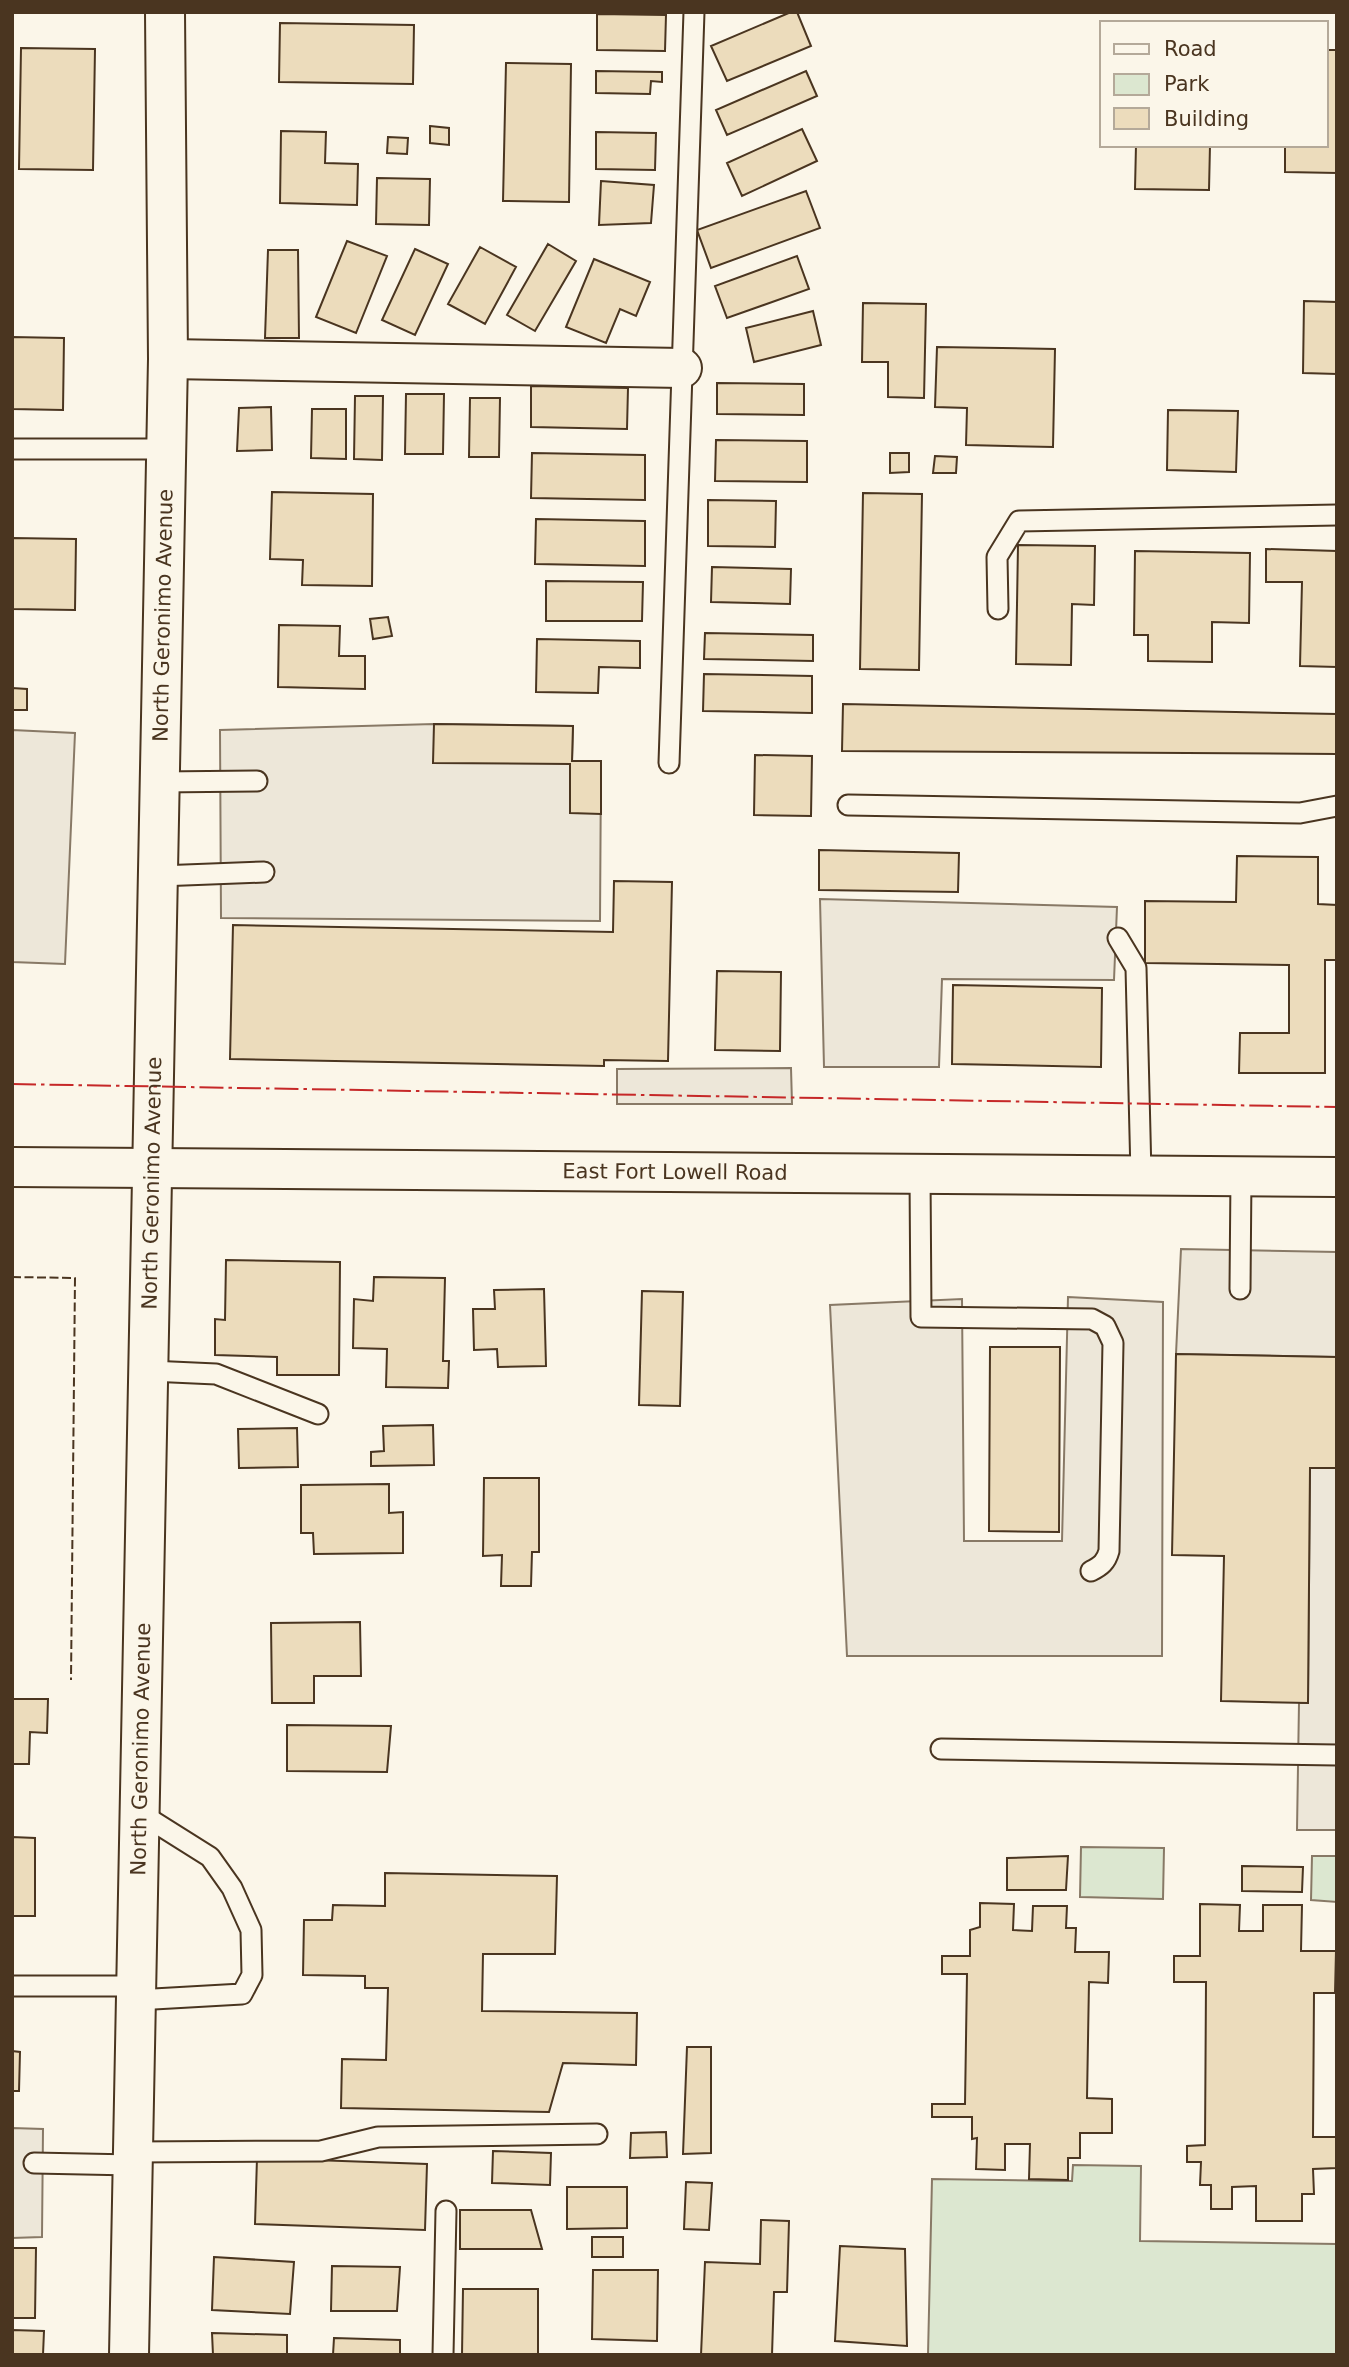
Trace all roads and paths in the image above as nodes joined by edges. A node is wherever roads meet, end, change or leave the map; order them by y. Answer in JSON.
{"nodes":[{"id":1,"x":165,"y":12,"type":"edge"},
{"id":2,"x":694,"y":12,"type":"edge"},
{"id":3,"x":168,"y":359,"type":"junction"},
{"id":4,"x":682,"y":368,"type":"junction"},
{"id":5,"x":12,"y":449,"type":"edge"},
{"id":6,"x":166,"y":449,"type":"junction"},
{"id":7,"x":1337,"y":515,"type":"edge"},
{"id":8,"x":998,"y":609,"type":"dead end"},
{"id":9,"x":669,"y":763,"type":"dead end"},
{"id":10,"x":257,"y":781,"type":"dead end"},
{"id":11,"x":160,"y":782,"type":"junction"},
{"id":12,"x":848,"y":805,"type":"dead end"},
{"id":13,"x":1337,"y":806,"type":"edge"},
{"id":14,"x":264,"y":872,"type":"dead end"},
{"id":15,"x":159,"y":876,"type":"junction"},
{"id":16,"x":1118,"y":938,"type":"dead end"},
{"id":17,"x":12,"y":1167,"type":"edge"},
{"id":18,"x":154,"y":1170,"type":"junction"},
{"id":19,"x":920,"y":1174,"type":"junction"},
{"id":20,"x":1141,"y":1175,"type":"junction"},
{"id":21,"x":1241,"y":1177,"type":"junction"},
{"id":22,"x":1337,"y":1177,"type":"edge"},
{"id":23,"x":1240,"y":1289,"type":"dead end"},
{"id":24,"x":149,"y":1371,"type":"junction"},
{"id":25,"x":318,"y":1413,"type":"dead end"},
{"id":26,"x":1091,"y":1571,"type":"dead end"},
{"id":27,"x":941,"y":1749,"type":"dead end"},
{"id":28,"x":1337,"y":1755,"type":"edge"},
{"id":29,"x":140,"y":1813,"type":"junction"},
{"id":30,"x":12,"y":1986,"type":"edge"},
{"id":31,"x":137,"y":1993,"type":"junction"},
{"id":32,"x":597,"y":2134,"type":"dead end"},
{"id":33,"x":133,"y":2158,"type":"junction"},
{"id":34,"x":34,"y":2163,"type":"dead end"},
{"id":35,"x":446,"y":2211,"type":"dead end"},
{"id":36,"x":129,"y":2355,"type":"edge"},
{"id":37,"x":443,"y":2355,"type":"edge"}],
"edges":[{"from":1,"to":3,"type":"street","name":"North Geronimo Avenue"},
{"from":2,"to":4,"type":"lane"},
{"from":3,"to":4,"type":"street"},
{"from":3,"to":6,"type":"street","name":"North Geronimo Avenue"},
{"from":4,"to":9,"type":"lane"},
{"from":5,"to":6,"type":"lane"},
{"from":6,"to":11,"type":"street","name":"North Geronimo Avenue"},
{"from":7,"to":8,"type":"lane"},
{"from":10,"to":11,"type":"lane"},
{"from":11,"to":15,"type":"street","name":"North Geronimo Avenue"},
{"from":12,"to":13,"type":"lane"},
{"from":14,"to":15,"type":"lane"},
{"from":15,"to":18,"type":"street","name":"North Geronimo Avenue"},
{"from":16,"to":20,"type":"lane"},
{"from":17,"to":18,"type":"street","name":"East Fort Lowell Road"},
{"from":18,"to":19,"type":"street","name":"East Fort Lowell Road"},
{"from":18,"to":24,"type":"street","name":"North Geronimo Avenue"},
{"from":19,"to":20,"type":"street","name":"East Fort Lowell Road"},
{"from":19,"to":26,"type":"lane"},
{"from":20,"to":21,"type":"street","name":"East Fort Lowell Road"},
{"from":21,"to":22,"type":"street","name":"East Fort Lowell Road"},
{"from":21,"to":23,"type":"lane"},
{"from":24,"to":25,"type":"lane"},
{"from":24,"to":29,"type":"street","name":"North Geronimo Avenue"},
{"from":27,"to":28,"type":"lane"},
{"from":29,"to":31,"type":"street","name":"North Geronimo Avenue"},
{"from":29,"to":31,"type":"lane"},
{"from":30,"to":31,"type":"lane"},
{"from":31,"to":33,"type":"street","name":"North Geronimo Avenue"},
{"from":32,"to":33,"type":"lane"},
{"from":33,"to":34,"type":"lane"},
{"from":33,"to":36,"type":"street","name":"North Geronimo Avenue"},
{"from":35,"to":37,"type":"lane"}]}
